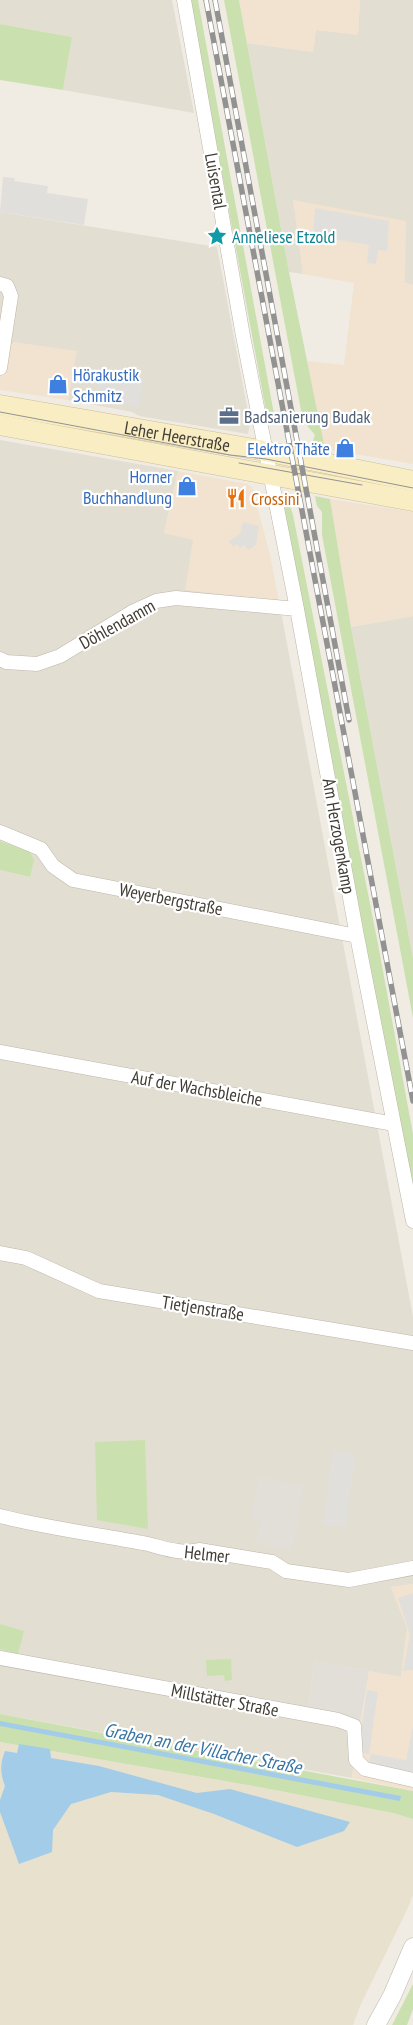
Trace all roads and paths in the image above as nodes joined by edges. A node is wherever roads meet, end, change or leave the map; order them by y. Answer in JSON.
{"nodes":[{"id":1,"x":184,"y":0,"type":"edge"},
{"id":2,"x":0,"y":284,"type":"edge"},
{"id":3,"x":0,"y":368,"type":"edge"},
{"id":4,"x":0,"y":406,"type":"edge"},
{"id":5,"x":0,"y":425,"type":"edge"},
{"id":6,"x":265,"y":451,"type":"junction"},
{"id":7,"x":269,"y":475,"type":"junction"},
{"id":8,"x":413,"y":481,"type":"edge"},
{"id":9,"x":413,"y":501,"type":"edge"},
{"id":10,"x":297,"y":609,"type":"junction"},
{"id":11,"x":0,"y":659,"type":"edge"},
{"id":12,"x":0,"y":832,"type":"edge"},
{"id":13,"x":357,"y":936,"type":"junction"},
{"id":14,"x":0,"y":1052,"type":"edge"},
{"id":15,"x":394,"y":1124,"type":"junction"},
{"id":16,"x":413,"y":1221,"type":"edge"},
{"id":17,"x":0,"y":1253,"type":"edge"},
{"id":18,"x":413,"y":1343,"type":"edge"},
{"id":19,"x":0,"y":1516,"type":"edge"},
{"id":20,"x":413,"y":1568,"type":"edge"},
{"id":21,"x":0,"y":1658,"type":"edge"},
{"id":22,"x":413,"y":1780,"type":"edge"},
{"id":23,"x":413,"y":1947,"type":"edge"},
{"id":24,"x":376,"y":2025,"type":"edge"}],
"edges":[{"from":1,"to":6,"type":"street","name":"Luisental"},
{"from":2,"to":3,"type":"street"},
{"from":4,"to":6,"type":"main road","name":"Leher Heerstraße"},
{"from":5,"to":7,"type":"main road","name":"Leher Heerstraße"},
{"from":6,"to":7,"type":"street","name":"Am Herzogenkamp"},
{"from":6,"to":8,"type":"main road","name":"Leher Heerstraße"},
{"from":7,"to":9,"type":"main road","name":"Leher Heerstraße"},
{"from":7,"to":10,"type":"street","name":"Am Herzogenkamp"},
{"from":10,"to":11,"type":"street","name":"Döhlendamm"},
{"from":10,"to":13,"type":"street","name":"Am Herzogenkamp"},
{"from":12,"to":13,"type":"street","name":"Weyerbergstraße"},
{"from":13,"to":15,"type":"street","name":"Am Herzogenkamp"},
{"from":14,"to":15,"type":"street","name":"Auf der Wachsbleiche"},
{"from":15,"to":16,"type":"street","name":"Am Herzogenkamp"},
{"from":17,"to":18,"type":"street","name":"Tietjenstraße"},
{"from":19,"to":20,"type":"street","name":"Helmer"},
{"from":21,"to":22,"type":"street","name":"Millstätter Straße"},
{"from":23,"to":24,"type":"street"}]}
